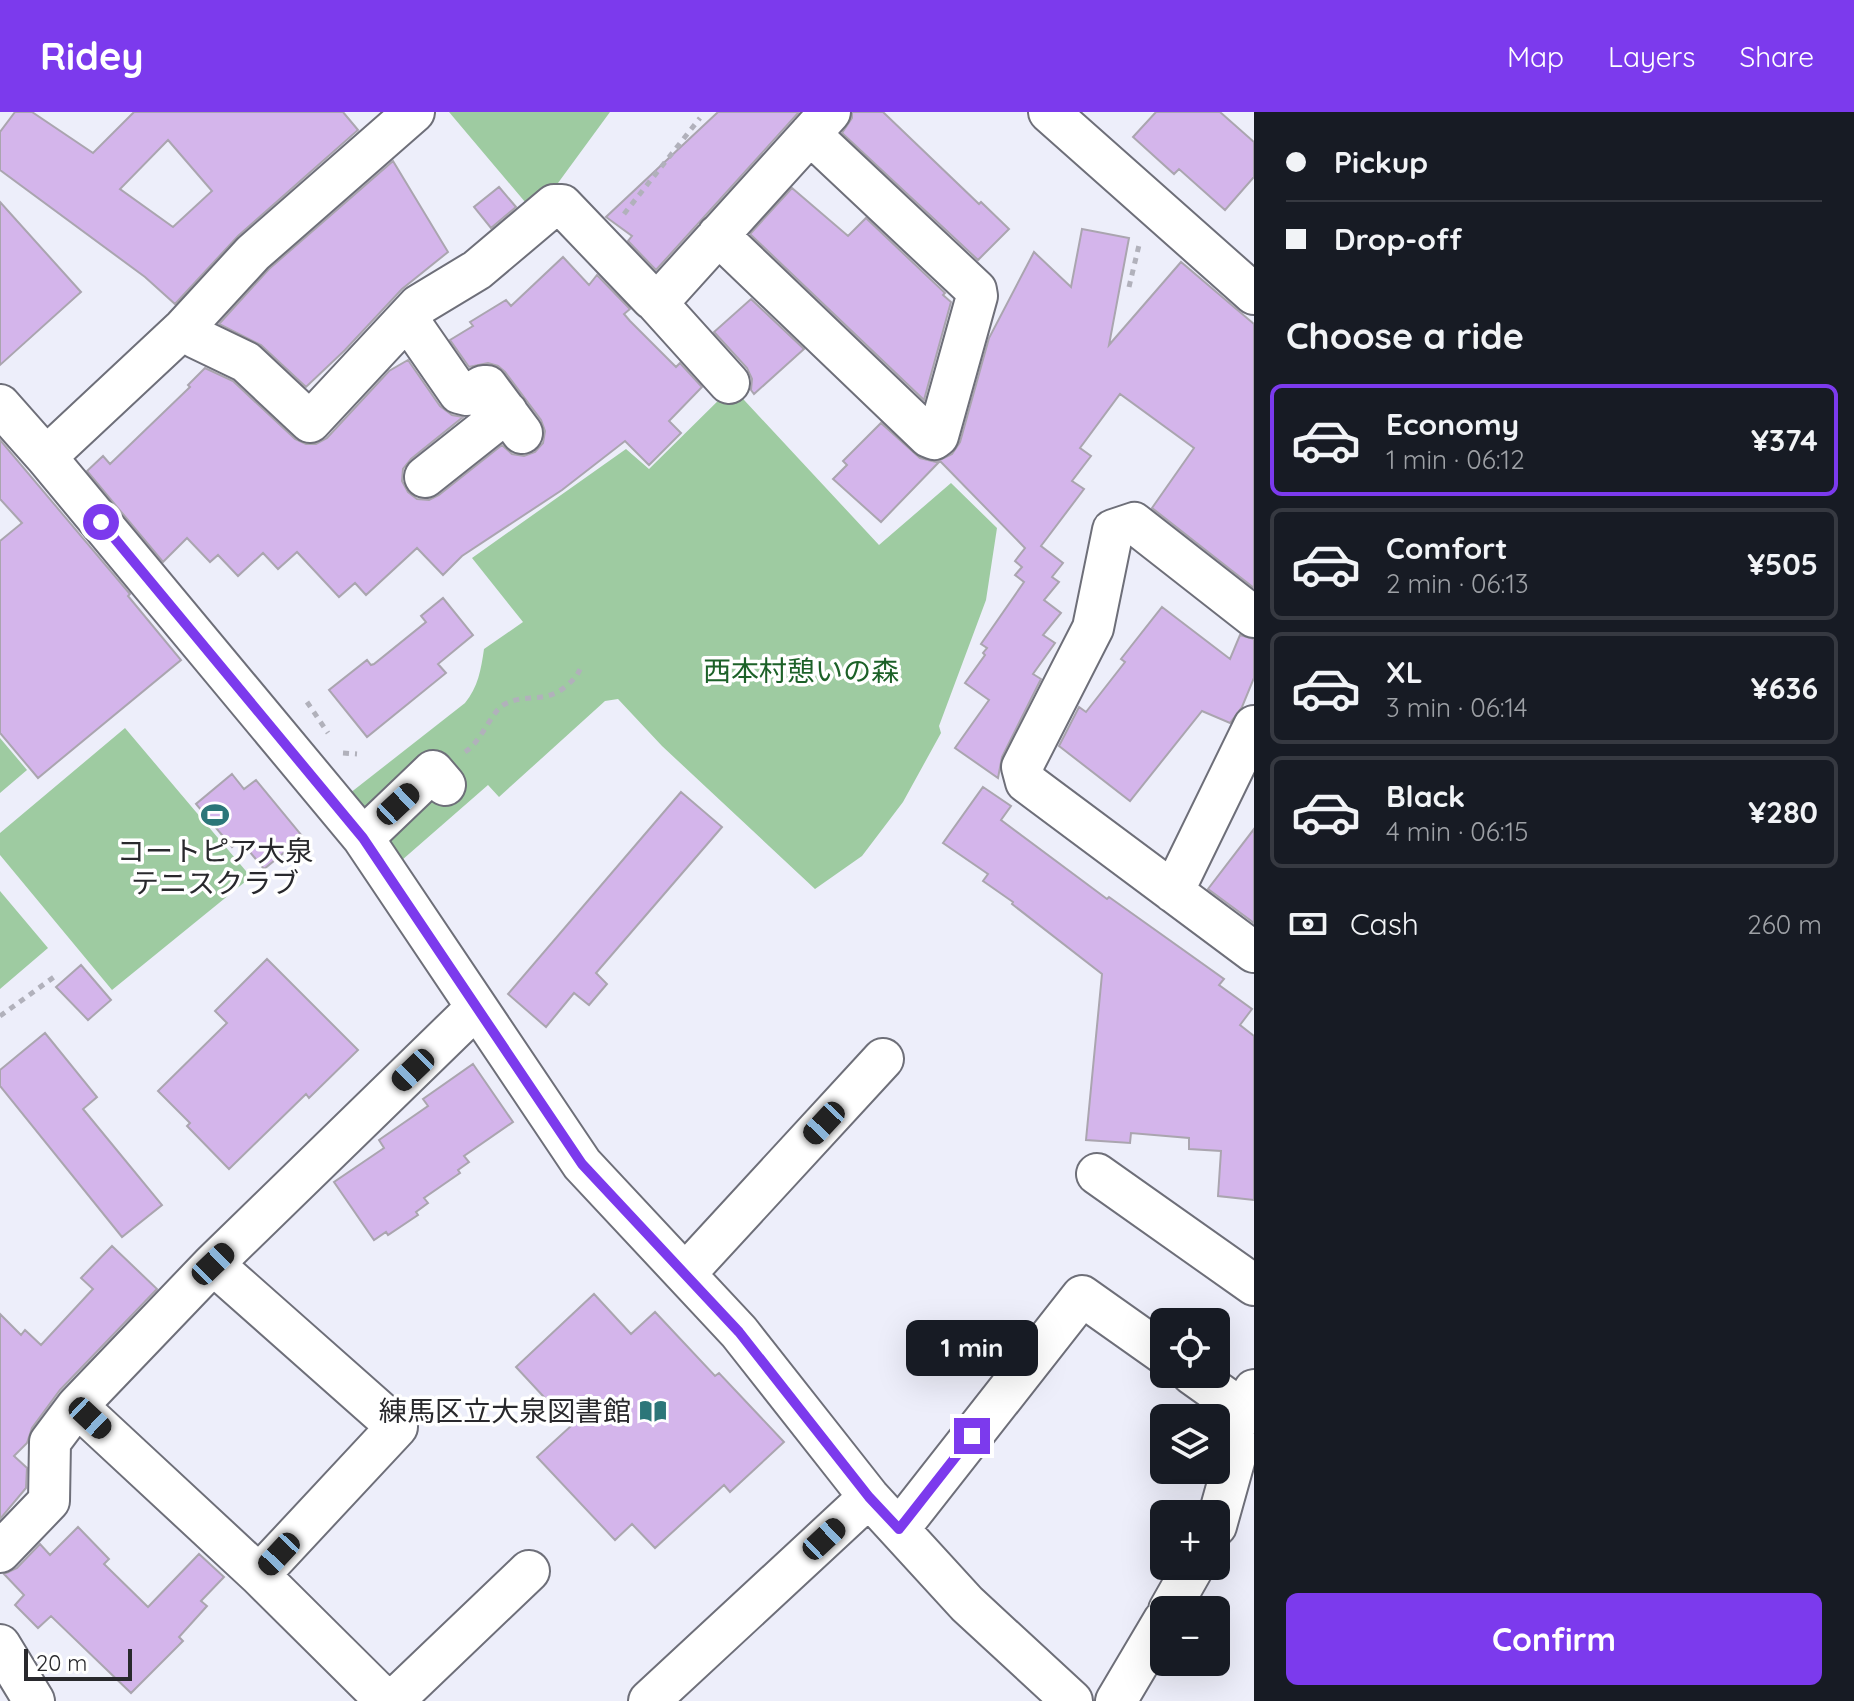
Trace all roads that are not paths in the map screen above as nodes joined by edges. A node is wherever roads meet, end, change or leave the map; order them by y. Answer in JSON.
{"nodes":[{"id":1,"x":414,"y":112,"type":"edge"},
{"id":2,"x":1049,"y":112,"type":"edge"},
{"id":3,"x":820,"y":123,"type":"edge"},
{"id":4,"x":718,"y":235,"type":"junction"},
{"id":5,"x":1254,"y":294,"type":"edge"},
{"id":6,"x":655,"y":301,"type":"junction"},
{"id":7,"x":407,"y":318,"type":"junction"},
{"id":8,"x":184,"y":328,"type":"junction"},
{"id":9,"x":729,"y":383,"type":"dead end"},
{"id":10,"x":3,"y":414,"type":"edge"},
{"id":11,"x":46,"y":457,"type":"junction"},
{"id":12,"x":425,"y":477,"type":"dead end"},
{"id":13,"x":1254,"y":617,"type":"edge"},
{"id":14,"x":1254,"y":726,"type":"edge"},
{"id":15,"x":439,"y":778,"type":"road end"},
{"id":16,"x":363,"y":838,"type":"junction"},
{"id":17,"x":1173,"y":892,"type":"junction"},
{"id":18,"x":1254,"y":952,"type":"edge"},
{"id":19,"x":476,"y":1008,"type":"junction"},
{"id":20,"x":883,"y":1059,"type":"dead end"},
{"id":21,"x":1097,"y":1174,"type":"dead end"},
{"id":22,"x":213,"y":1264,"type":"junction"},
{"id":23,"x":685,"y":1274,"type":"junction"},
{"id":24,"x":1254,"y":1285,"type":"edge"},
{"id":25,"x":1150,"y":1344,"type":"edge"},
{"id":26,"x":1222,"y":1388,"type":"edge"},
{"id":27,"x":1251,"y":1402,"type":"edge"},
{"id":28,"x":77,"y":1406,"type":"junction"},
{"id":29,"x":869,"y":1497,"type":"junction"},
{"id":30,"x":1223,"y":1500,"type":"edge"},
{"id":31,"x":899,"y":1529,"type":"junction"},
{"id":32,"x":0,"y":1552,"type":"edge"},
{"id":33,"x":529,"y":1571,"type":"dead end"},
{"id":34,"x":259,"y":1575,"type":"junction"},
{"id":35,"x":1150,"y":1644,"type":"edge"},
{"id":36,"x":0,"y":1646,"type":"edge"},
{"id":37,"x":666,"y":1695,"type":"edge"},
{"id":38,"x":34,"y":1701,"type":"edge"},
{"id":39,"x":381,"y":1701,"type":"edge"},
{"id":40,"x":393,"y":1701,"type":"edge"},
{"id":41,"x":1072,"y":1701,"type":"edge"},
{"id":42,"x":1116,"y":1701,"type":"edge"}],
"edges":[{"from":1,"to":8,"type":"street"},
{"from":2,"to":5,"type":"street"},
{"from":3,"to":4,"type":"street"},
{"from":3,"to":4,"type":"street"},
{"from":4,"to":6,"type":"street"},
{"from":6,"to":7,"type":"street"},
{"from":6,"to":9,"type":"street"},
{"from":7,"to":8,"type":"street"},
{"from":7,"to":12,"type":"street"},
{"from":8,"to":11,"type":"street"},
{"from":10,"to":11,"type":"street"},
{"from":11,"to":16,"type":"street"},
{"from":13,"to":17,"type":"street"},
{"from":14,"to":17,"type":"street"},
{"from":15,"to":16,"type":"street"},
{"from":16,"to":19,"type":"street"},
{"from":17,"to":18,"type":"street"},
{"from":19,"to":22,"type":"street"},
{"from":19,"to":23,"type":"street"},
{"from":20,"to":23,"type":"street"},
{"from":21,"to":24,"type":"street"},
{"from":22,"to":28,"type":"street"},
{"from":22,"to":34,"type":"street"},
{"from":23,"to":29,"type":"street"},
{"from":25,"to":31,"type":"street"},
{"from":26,"to":27,"type":"street"},
{"from":27,"to":30,"type":"street"},
{"from":28,"to":32,"type":"street"},
{"from":28,"to":34,"type":"street"},
{"from":29,"to":31,"type":"street"},
{"from":29,"to":37,"type":"street"},
{"from":31,"to":41,"type":"street"},
{"from":33,"to":40,"type":"street"},
{"from":34,"to":39,"type":"street"},
{"from":35,"to":42,"type":"street"},
{"from":36,"to":38,"type":"street"}]}
